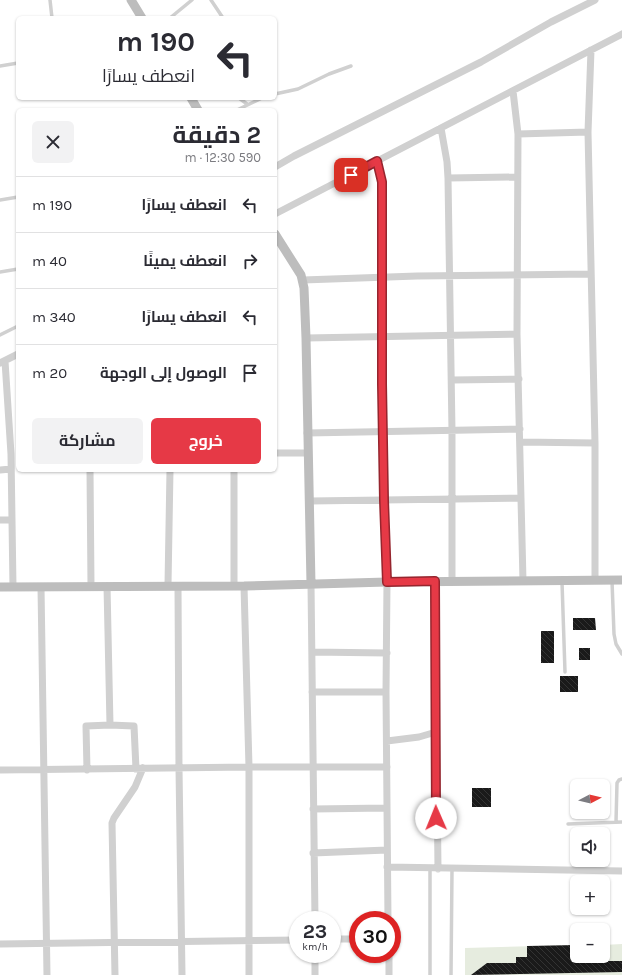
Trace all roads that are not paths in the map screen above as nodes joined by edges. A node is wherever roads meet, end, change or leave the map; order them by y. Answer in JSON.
{"nodes":[{"id":1,"x":50,"y":0,"type":"edge"},
{"id":2,"x":131,"y":0,"type":"edge"},
{"id":3,"x":211,"y":0,"type":"edge"},
{"id":4,"x":593,"y":0,"type":"edge"},
{"id":5,"x":189,"y":1,"type":"edge"},
{"id":6,"x":52,"y":16,"type":"edge"},
{"id":7,"x":141,"y":16,"type":"edge"},
{"id":8,"x":172,"y":16,"type":"edge"},
{"id":9,"x":222,"y":16,"type":"edge"},
{"id":10,"x":622,"y":34,"type":"edge"},
{"id":11,"x":591,"y":50,"type":"junction"},
{"id":12,"x":16,"y":63,"type":"edge"},
{"id":13,"x":0,"y":66,"type":"edge"},
{"id":14,"x":351,"y":66,"type":"dead end"},
{"id":15,"x":513,"y":92,"type":"junction"},
{"id":16,"x":277,"y":94,"type":"edge"},
{"id":17,"x":242,"y":100,"type":"edge"},
{"id":18,"x":257,"y":100,"type":"edge"},
{"id":19,"x":247,"y":104,"type":"junction"},
{"id":20,"x":240,"y":108,"type":"edge"},
{"id":21,"x":441,"y":128,"type":"junction"},
{"id":22,"x":588,"y":132,"type":"junction"},
{"id":23,"x":518,"y":134,"type":"junction"},
{"id":24,"x":377,"y":161,"type":"junction"},
{"id":25,"x":277,"y":166,"type":"edge"},
{"id":26,"x":517,"y":177,"type":"junction"},
{"id":27,"x":448,"y":178,"type":"junction"},
{"id":28,"x":16,"y":196,"type":"edge"},
{"id":29,"x":0,"y":200,"type":"edge"},
{"id":30,"x":277,"y":213,"type":"edge"},
{"id":31,"x":277,"y":237,"type":"edge"},
{"id":32,"x":16,"y":269,"type":"edge"},
{"id":33,"x":0,"y":272,"type":"edge"},
{"id":34,"x":590,"y":274,"type":"junction"},
{"id":35,"x":450,"y":275,"type":"junction"},
{"id":36,"x":517,"y":275,"type":"junction"},
{"id":37,"x":382,"y":277,"type":"junction"},
{"id":38,"x":303,"y":280,"type":"junction"},
{"id":39,"x":16,"y":327,"type":"edge"},
{"id":40,"x":517,"y":334,"type":"junction"},
{"id":41,"x":0,"y":335,"type":"edge"},
{"id":42,"x":451,"y":336,"type":"junction"},
{"id":43,"x":382,"y":337,"type":"junction"},
{"id":44,"x":306,"y":338,"type":"junction"},
{"id":45,"x":16,"y":355,"type":"edge"},
{"id":46,"x":3,"y":362,"type":"edge"},
{"id":47,"x":519,"y":379,"type":"junction"},
{"id":48,"x":452,"y":380,"type":"junction"},
{"id":49,"x":520,"y":430,"type":"junction"},
{"id":50,"x":384,"y":431,"type":"junction"},
{"id":51,"x":452,"y":431,"type":"junction"},
{"id":52,"x":307,"y":433,"type":"junction"},
{"id":53,"x":520,"y":442,"type":"junction"},
{"id":54,"x":595,"y":443,"type":"junction"},
{"id":55,"x":277,"y":453,"type":"edge"},
{"id":56,"x":308,"y":453,"type":"junction"},
{"id":57,"x":14,"y":454,"type":"edge"},
{"id":58,"x":11,"y":469,"type":"junction"},
{"id":59,"x":0,"y":470,"type":"edge"},
{"id":60,"x":90,"y":472,"type":"edge"},
{"id":61,"x":170,"y":472,"type":"edge"},
{"id":62,"x":234,"y":472,"type":"edge"},
{"id":63,"x":453,"y":498,"type":"junction"},
{"id":64,"x":521,"y":498,"type":"junction"},
{"id":65,"x":384,"y":500,"type":"junction"},
{"id":66,"x":310,"y":501,"type":"junction"},
{"id":67,"x":0,"y":520,"type":"edge"},
{"id":68,"x":12,"y":520,"type":"junction"},
{"id":69,"x":595,"y":580,"type":"junction"},
{"id":70,"x":612,"y":580,"type":"junction"},
{"id":71,"x":622,"y":580,"type":"edge"},
{"id":72,"x":435,"y":581,"type":"junction"},
{"id":73,"x":452,"y":581,"type":"junction"},
{"id":74,"x":523,"y":581,"type":"junction"},
{"id":75,"x":562,"y":581,"type":"junction"},
{"id":76,"x":387,"y":582,"type":"junction"},
{"id":77,"x":311,"y":584,"type":"junction"},
{"id":78,"x":168,"y":585,"type":"junction"},
{"id":79,"x":91,"y":586,"type":"junction"},
{"id":80,"x":107,"y":586,"type":"junction"},
{"id":81,"x":178,"y":586,"type":"junction"},
{"id":82,"x":234,"y":586,"type":"junction"},
{"id":83,"x":244,"y":586,"type":"junction"},
{"id":84,"x":0,"y":587,"type":"edge"},
{"id":85,"x":13,"y":587,"type":"junction"},
{"id":86,"x":40,"y":587,"type":"junction"},
{"id":87,"x":312,"y":652,"type":"junction"},
{"id":88,"x":387,"y":653,"type":"junction"},
{"id":89,"x":622,"y":654,"type":"edge"},
{"id":90,"x":565,"y":672,"type":"dead end"},
{"id":91,"x":312,"y":692,"type":"junction"},
{"id":92,"x":386,"y":692,"type":"junction"},
{"id":93,"x":110,"y":725,"type":"junction"},
{"id":94,"x":436,"y":732,"type":"junction"},
{"id":95,"x":387,"y":741,"type":"junction"},
{"id":96,"x":249,"y":767,"type":"junction"},
{"id":97,"x":313,"y":767,"type":"junction"},
{"id":98,"x":387,"y":767,"type":"junction"},
{"id":99,"x":140,"y":768,"type":"junction"},
{"id":100,"x":179,"y":768,"type":"junction"},
{"id":101,"x":0,"y":770,"type":"edge"},
{"id":102,"x":43,"y":770,"type":"junction"},
{"id":103,"x":87,"y":770,"type":"junction"},
{"id":104,"x":622,"y":779,"type":"edge"},
{"id":105,"x":387,"y":808,"type":"junction"},
{"id":106,"x":313,"y":809,"type":"junction"},
{"id":107,"x":616,"y":822,"type":"junction"},
{"id":108,"x":622,"y":822,"type":"edge"},
{"id":109,"x":568,"y":824,"type":"dead end"},
{"id":110,"x":387,"y":850,"type":"junction"},
{"id":111,"x":313,"y":853,"type":"junction"},
{"id":112,"x":388,"y":868,"type":"junction"},
{"id":113,"x":430,"y":869,"type":"junction"},
{"id":114,"x":438,"y":869,"type":"junction"},
{"id":115,"x":452,"y":870,"type":"junction"},
{"id":116,"x":622,"y":872,"type":"edge"},
{"id":117,"x":315,"y":911,"type":"edge"},
{"id":118,"x":388,"y":911,"type":"edge"},
{"id":119,"x":249,"y":940,"type":"junction"},
{"id":120,"x":289,"y":940,"type":"edge"},
{"id":121,"x":182,"y":942,"type":"junction"},
{"id":122,"x":115,"y":943,"type":"junction"},
{"id":123,"x":0,"y":944,"type":"edge"},
{"id":124,"x":46,"y":944,"type":"junction"},
{"id":125,"x":315,"y":963,"type":"edge"},
{"id":126,"x":389,"y":963,"type":"edge"},
{"id":127,"x":46,"y":975,"type":"edge"},
{"id":128,"x":115,"y":975,"type":"edge"},
{"id":129,"x":182,"y":975,"type":"edge"},
{"id":130,"x":249,"y":975,"type":"edge"},
{"id":131,"x":315,"y":975,"type":"edge"},
{"id":132,"x":389,"y":975,"type":"edge"},
{"id":133,"x":430,"y":975,"type":"edge"},
{"id":134,"x":451,"y":975,"type":"edge"}],
"edges":[{"from":1,"to":6,"type":"lane"},
{"from":2,"to":7,"type":"street"},
{"from":3,"to":9,"type":"lane"},
{"from":4,"to":25,"type":"street"},
{"from":5,"to":8,"type":"lane"},
{"from":10,"to":11,"type":"street"},
{"from":11,"to":15,"type":"street"},
{"from":11,"to":22,"type":"street"},
{"from":12,"to":13,"type":"lane"},
{"from":14,"to":16,"type":"lane"},
{"from":15,"to":21,"type":"street"},
{"from":15,"to":23,"type":"street"},
{"from":17,"to":19,"type":"lane"},
{"from":18,"to":19,"type":"lane"},
{"from":19,"to":20,"type":"lane"},
{"from":21,"to":24,"type":"street"},
{"from":21,"to":27,"type":"street"},
{"from":22,"to":23,"type":"street"},
{"from":22,"to":34,"type":"street"},
{"from":23,"to":26,"type":"street"},
{"from":24,"to":30,"type":"street"},
{"from":24,"to":37,"type":"street"},
{"from":26,"to":27,"type":"street"},
{"from":26,"to":36,"type":"street"},
{"from":27,"to":35,"type":"street"},
{"from":28,"to":29,"type":"lane"},
{"from":31,"to":38,"type":"street"},
{"from":32,"to":33,"type":"lane"},
{"from":34,"to":36,"type":"street"},
{"from":34,"to":54,"type":"street"},
{"from":35,"to":36,"type":"street"},
{"from":35,"to":37,"type":"street"},
{"from":35,"to":42,"type":"street"},
{"from":36,"to":40,"type":"street"},
{"from":37,"to":38,"type":"street"},
{"from":37,"to":43,"type":"street"},
{"from":38,"to":44,"type":"street"},
{"from":39,"to":41,"type":"lane"},
{"from":40,"to":42,"type":"street"},
{"from":40,"to":47,"type":"street"},
{"from":42,"to":43,"type":"street"},
{"from":42,"to":48,"type":"street"},
{"from":43,"to":44,"type":"street"},
{"from":43,"to":50,"type":"street"},
{"from":44,"to":52,"type":"street"},
{"from":45,"to":46,"type":"street"},
{"from":46,"to":57,"type":"street"},
{"from":47,"to":48,"type":"street"},
{"from":47,"to":49,"type":"street"},
{"from":48,"to":51,"type":"street"},
{"from":49,"to":51,"type":"street"},
{"from":49,"to":53,"type":"street"},
{"from":50,"to":51,"type":"street"},
{"from":50,"to":52,"type":"street"},
{"from":50,"to":65,"type":"street"},
{"from":51,"to":63,"type":"street"},
{"from":52,"to":56,"type":"street"},
{"from":53,"to":54,"type":"street"},
{"from":53,"to":64,"type":"street"},
{"from":54,"to":69,"type":"street"},
{"from":55,"to":56,"type":"street"},
{"from":56,"to":66,"type":"street"},
{"from":57,"to":58,"type":"street"},
{"from":58,"to":59,"type":"street"},
{"from":58,"to":68,"type":"street"},
{"from":60,"to":79,"type":"street"},
{"from":61,"to":78,"type":"street"},
{"from":62,"to":82,"type":"street"},
{"from":63,"to":64,"type":"street"},
{"from":63,"to":65,"type":"street"},
{"from":63,"to":73,"type":"street"},
{"from":64,"to":74,"type":"street"},
{"from":65,"to":66,"type":"street"},
{"from":65,"to":76,"type":"street"},
{"from":66,"to":77,"type":"street"},
{"from":67,"to":68,"type":"street"},
{"from":68,"to":85,"type":"street"},
{"from":69,"to":70,"type":"street"},
{"from":69,"to":75,"type":"street"},
{"from":70,"to":71,"type":"street"},
{"from":70,"to":89,"type":"lane"},
{"from":72,"to":73,"type":"street"},
{"from":72,"to":76,"type":"street"},
{"from":72,"to":94,"type":"street"},
{"from":73,"to":74,"type":"street"},
{"from":74,"to":75,"type":"street"},
{"from":75,"to":90,"type":"lane"},
{"from":76,"to":77,"type":"street"},
{"from":76,"to":88,"type":"street"},
{"from":77,"to":83,"type":"street"},
{"from":77,"to":87,"type":"street"},
{"from":78,"to":80,"type":"street"},
{"from":78,"to":81,"type":"street"},
{"from":79,"to":80,"type":"street"},
{"from":79,"to":86,"type":"street"},
{"from":80,"to":93,"type":"street"},
{"from":81,"to":82,"type":"street"},
{"from":81,"to":100,"type":"street"},
{"from":82,"to":83,"type":"street"},
{"from":83,"to":96,"type":"street"},
{"from":84,"to":85,"type":"street"},
{"from":85,"to":86,"type":"street"},
{"from":86,"to":102,"type":"street"},
{"from":87,"to":88,"type":"street"},
{"from":87,"to":91,"type":"street"},
{"from":88,"to":92,"type":"street"},
{"from":91,"to":92,"type":"street"},
{"from":91,"to":97,"type":"street"},
{"from":92,"to":95,"type":"street"},
{"from":93,"to":99,"type":"street"},
{"from":93,"to":103,"type":"street"},
{"from":94,"to":95,"type":"street"},
{"from":94,"to":114,"type":"street"},
{"from":95,"to":98,"type":"street"},
{"from":96,"to":97,"type":"street"},
{"from":96,"to":100,"type":"street"},
{"from":96,"to":119,"type":"street"},
{"from":97,"to":98,"type":"street"},
{"from":97,"to":106,"type":"street"},
{"from":98,"to":105,"type":"street"},
{"from":99,"to":100,"type":"street"},
{"from":99,"to":103,"type":"street"},
{"from":99,"to":122,"type":"street"},
{"from":100,"to":121,"type":"street"},
{"from":101,"to":102,"type":"street"},
{"from":102,"to":103,"type":"street"},
{"from":102,"to":124,"type":"street"},
{"from":104,"to":107,"type":"lane"},
{"from":105,"to":106,"type":"street"},
{"from":105,"to":110,"type":"street"},
{"from":106,"to":111,"type":"street"},
{"from":107,"to":108,"type":"lane"},
{"from":107,"to":109,"type":"lane"},
{"from":110,"to":111,"type":"street"},
{"from":110,"to":112,"type":"street"},
{"from":111,"to":117,"type":"street"},
{"from":112,"to":113,"type":"street"},
{"from":112,"to":118,"type":"street"},
{"from":113,"to":114,"type":"street"},
{"from":113,"to":133,"type":"lane"},
{"from":114,"to":115,"type":"street"},
{"from":115,"to":116,"type":"street"},
{"from":115,"to":134,"type":"lane"},
{"from":119,"to":120,"type":"street"},
{"from":119,"to":121,"type":"street"},
{"from":119,"to":130,"type":"street"},
{"from":121,"to":122,"type":"street"},
{"from":121,"to":129,"type":"street"},
{"from":122,"to":124,"type":"street"},
{"from":122,"to":128,"type":"street"},
{"from":123,"to":124,"type":"street"},
{"from":124,"to":127,"type":"street"},
{"from":125,"to":131,"type":"street"},
{"from":126,"to":132,"type":"street"}]}
